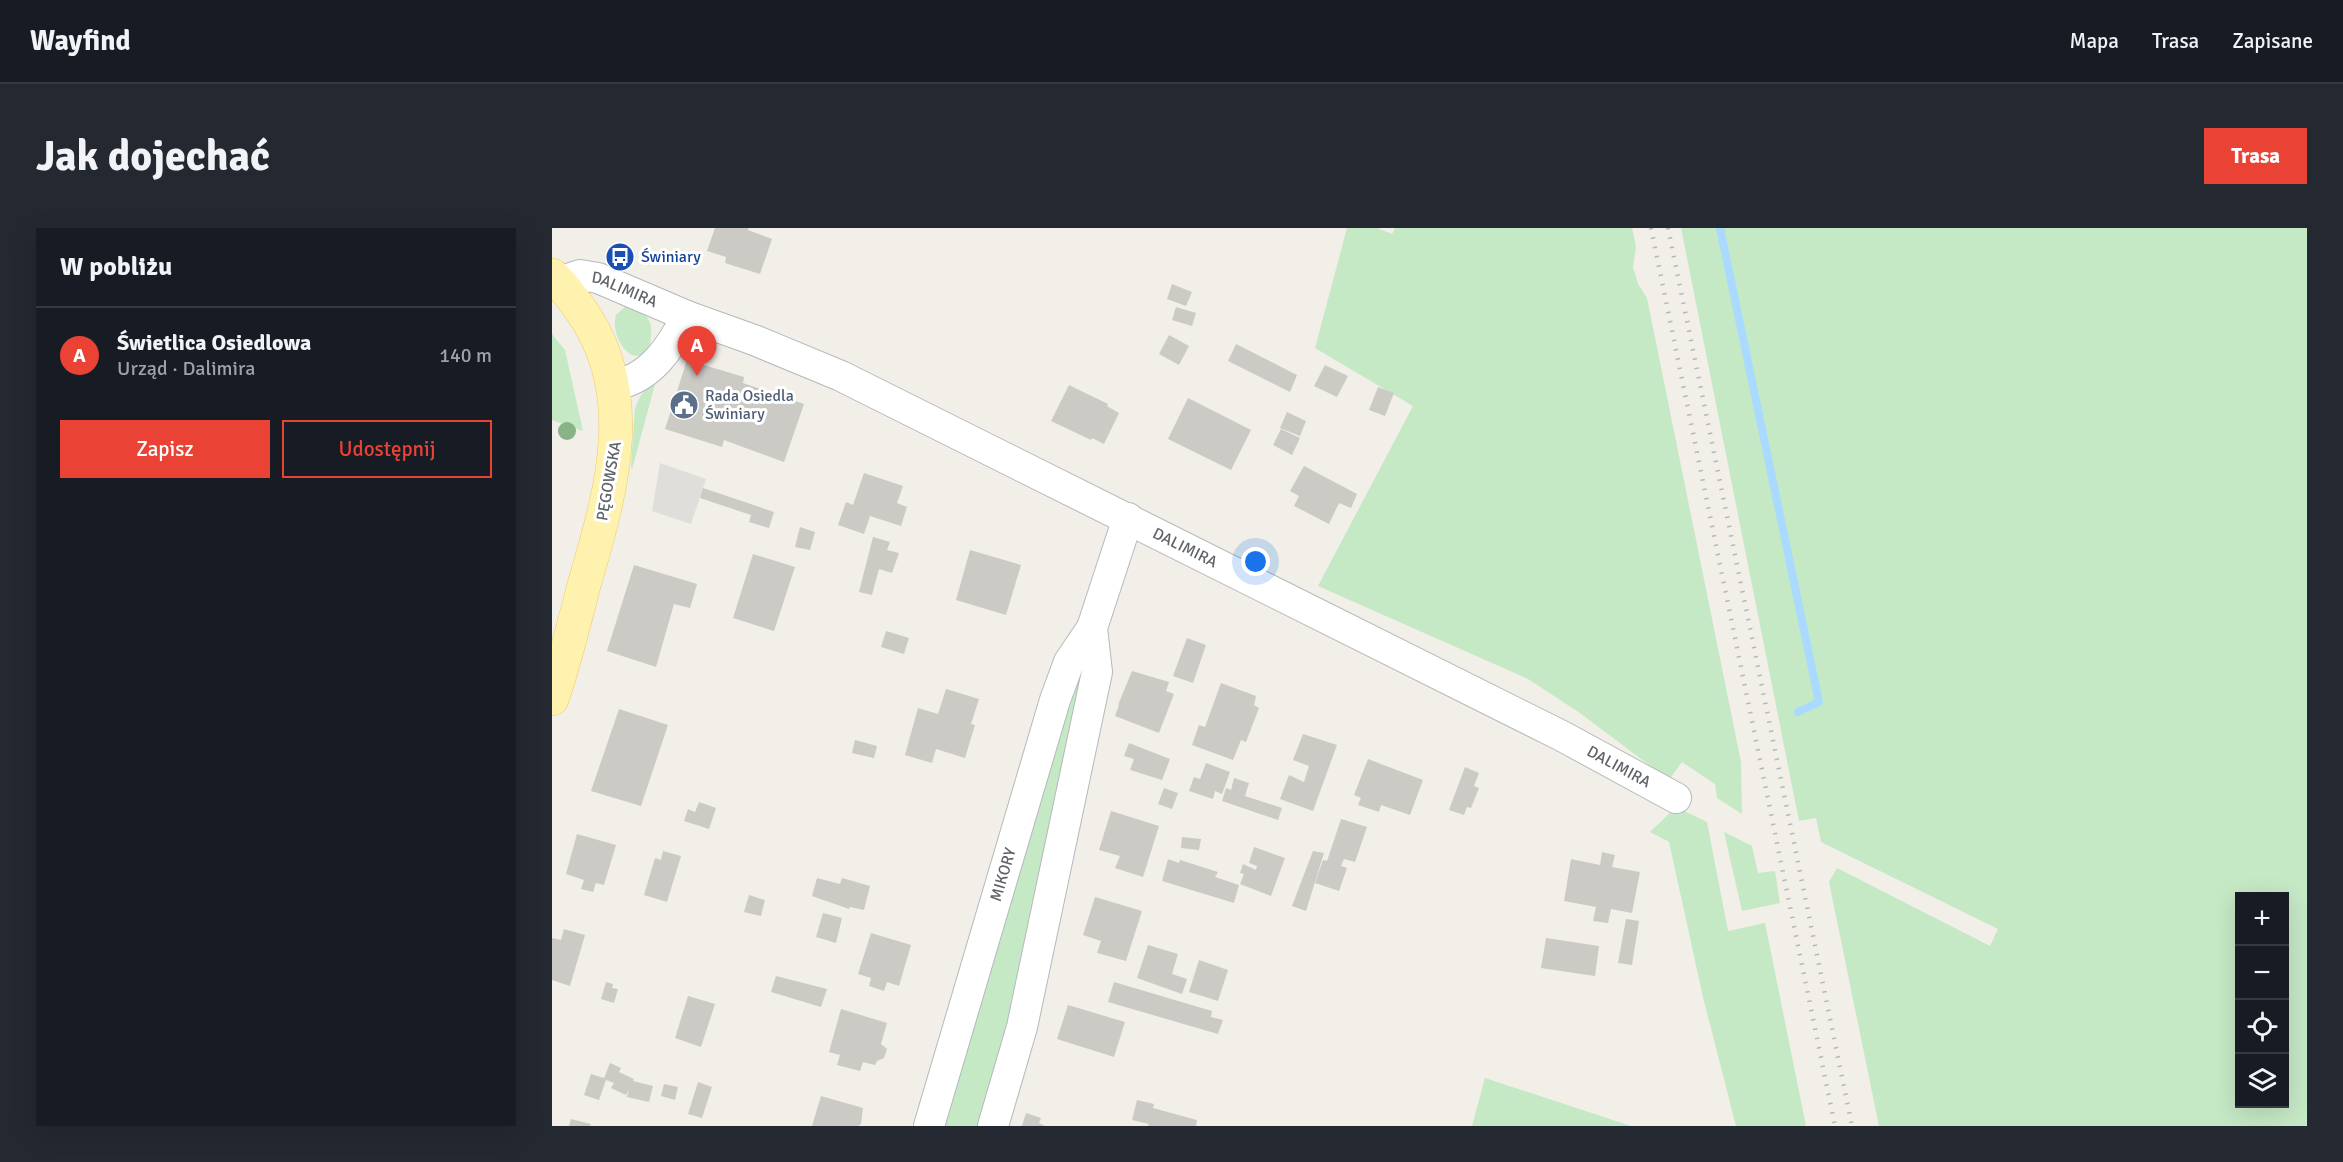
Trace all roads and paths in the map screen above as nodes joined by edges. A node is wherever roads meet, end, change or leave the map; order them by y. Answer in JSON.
{"nodes":[{"id":1,"x":556,"y":278,"type":"edge"},
{"id":2,"x":687,"y":316,"type":"junction"},
{"id":3,"x":613,"y":385,"type":"junction"},
{"id":4,"x":1128,"y":518,"type":"junction"},
{"id":5,"x":1092,"y":628,"type":"junction"},
{"id":6,"x":552,"y":699,"type":"edge"},
{"id":7,"x":1676,"y":798,"type":"dead end"},
{"id":8,"x":929,"y":1126,"type":"edge"},
{"id":9,"x":993,"y":1126,"type":"edge"}],
"edges":[{"from":1,"to":2,"type":"street","name":"DALIMIRA"},
{"from":1,"to":3,"type":"main road","name":"PĘGOWSKA"},
{"from":2,"to":3,"type":"street"},
{"from":2,"to":4,"type":"street","name":"DALIMIRA"},
{"from":3,"to":6,"type":"main road","name":"PĘGOWSKA"},
{"from":4,"to":5,"type":"street","name":"MIKORY"},
{"from":4,"to":7,"type":"street","name":"DALIMIRA"},
{"from":5,"to":8,"type":"street","name":"MIKORY"},
{"from":5,"to":9,"type":"street","name":"MIKORY"}]}
